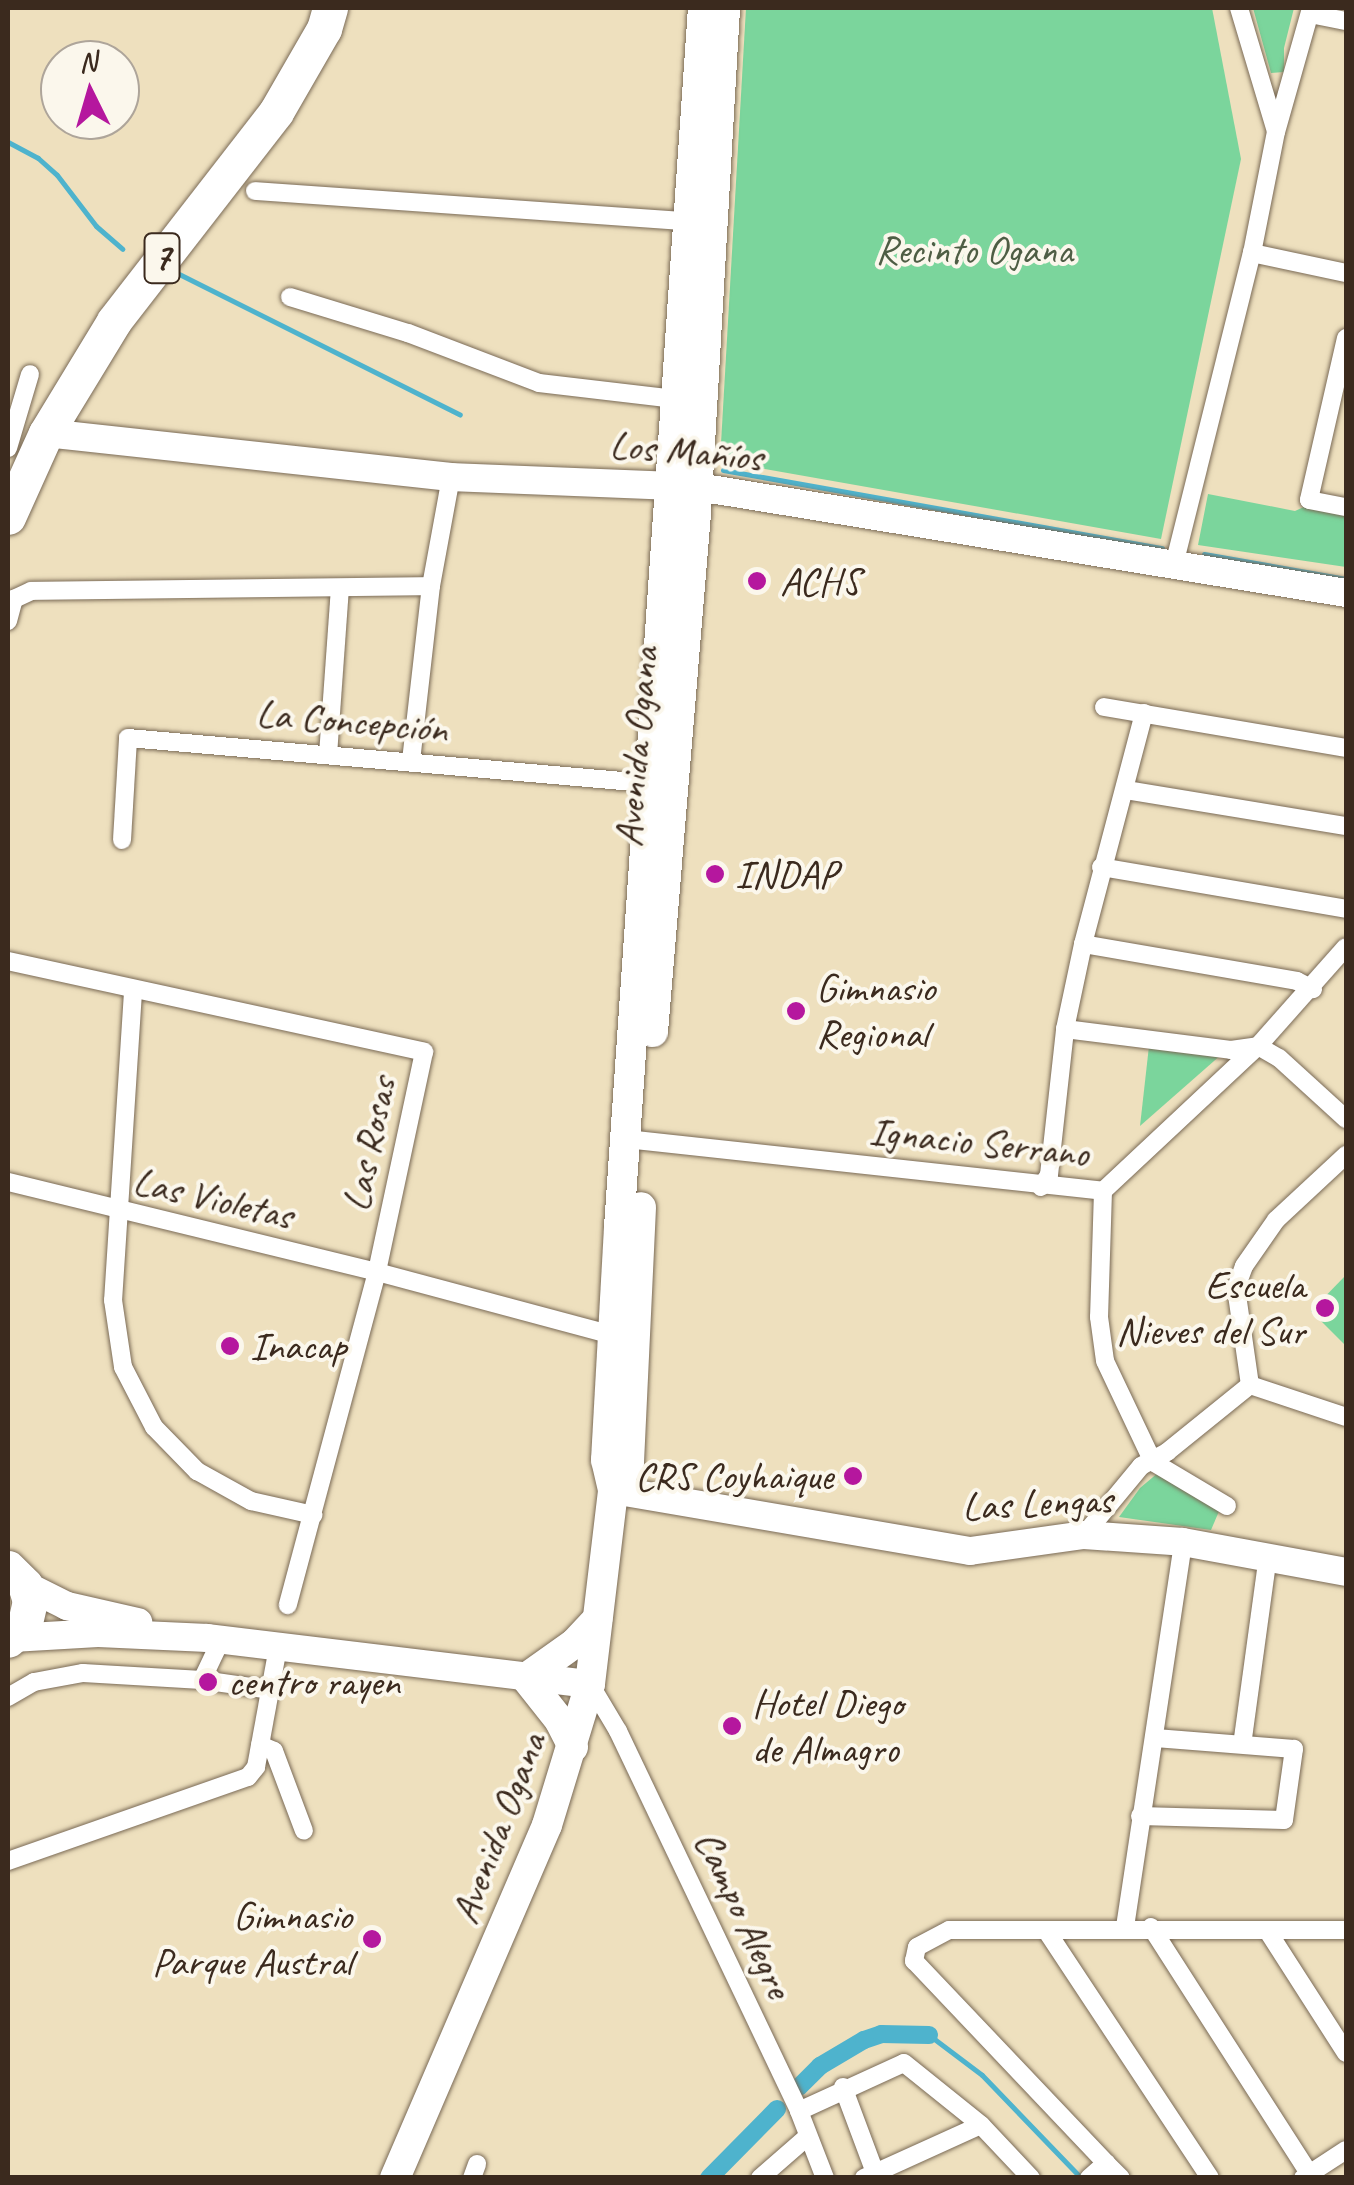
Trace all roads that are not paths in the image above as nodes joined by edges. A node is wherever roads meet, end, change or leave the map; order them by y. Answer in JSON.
{"nodes":[{"id":1,"x":330,"y":8,"type":"edge"},
{"id":2,"x":703,"y":8,"type":"edge"},
{"id":3,"x":725,"y":8,"type":"edge"},
{"id":4,"x":1239,"y":8,"type":"edge"},
{"id":5,"x":1310,"y":11,"type":"edge"},
{"id":6,"x":1346,"y":21,"type":"edge"},
{"id":7,"x":1276,"y":132,"type":"junction"},
{"id":8,"x":256,"y":191,"type":"dead end"},
{"id":9,"x":688,"y":221,"type":"junction"},
{"id":10,"x":1252,"y":253,"type":"junction"},
{"id":11,"x":1346,"y":272,"type":"edge"},
{"id":12,"x":290,"y":297,"type":"dead end"},
{"id":13,"x":1346,"y":338,"type":"edge"},
{"id":14,"x":30,"y":374,"type":"dead end"},
{"id":15,"x":675,"y":399,"type":"junction"},
{"id":16,"x":22,"y":438,"type":"edge"},
{"id":17,"x":452,"y":477,"type":"junction"},
{"id":18,"x":684,"y":486,"type":"junction"},
{"id":19,"x":1346,"y":506,"type":"edge"},
{"id":20,"x":8,"y":517,"type":"edge"},
{"id":21,"x":1174,"y":565,"type":"junction"},
{"id":22,"x":431,"y":586,"type":"junction"},
{"id":23,"x":340,"y":589,"type":"junction"},
{"id":24,"x":1346,"y":593,"type":"edge"},
{"id":25,"x":8,"y":621,"type":"edge"},
{"id":26,"x":1104,"y":707,"type":"dead end"},
{"id":27,"x":1144,"y":713,"type":"junction"},
{"id":28,"x":1346,"y":748,"type":"edge"},
{"id":29,"x":328,"y":755,"type":"junction"},
{"id":30,"x":412,"y":760,"type":"junction"},
{"id":31,"x":662,"y":784,"type":"junction"},
{"id":32,"x":1126,"y":790,"type":"junction"},
{"id":33,"x":1346,"y":826,"type":"edge"},
{"id":34,"x":122,"y":840,"type":"dead end"},
{"id":35,"x":1102,"y":867,"type":"junction"},
{"id":36,"x":1346,"y":909,"type":"edge"},
{"id":37,"x":1082,"y":944,"type":"junction"},
{"id":38,"x":1346,"y":947,"type":"edge"},
{"id":39,"x":8,"y":961,"type":"edge"},
{"id":40,"x":1313,"y":989,"type":"junction"},
{"id":41,"x":134,"y":992,"type":"junction"},
{"id":42,"x":1065,"y":1028,"type":"junction"},
{"id":43,"x":1258,"y":1046,"type":"junction"},
{"id":44,"x":1346,"y":1119,"type":"edge"},
{"id":45,"x":635,"y":1140,"type":"junction"},
{"id":46,"x":1346,"y":1154,"type":"edge"},
{"id":47,"x":8,"y":1182,"type":"edge"},
{"id":48,"x":1040,"y":1187,"type":"junction"},
{"id":49,"x":1103,"y":1191,"type":"junction"},
{"id":50,"x":121,"y":1213,"type":"junction"},
{"id":51,"x":377,"y":1272,"type":"junction"},
{"id":52,"x":624,"y":1338,"type":"junction"},
{"id":53,"x":1250,"y":1386,"type":"junction"},
{"id":54,"x":1346,"y":1417,"type":"edge"},
{"id":55,"x":1153,"y":1462,"type":"junction"},
{"id":56,"x":613,"y":1490,"type":"junction"},
{"id":57,"x":1227,"y":1506,"type":"dead end"},
{"id":58,"x":313,"y":1515,"type":"junction"},
{"id":59,"x":1084,"y":1535,"type":"junction"},
{"id":60,"x":1183,"y":1542,"type":"junction"},
{"id":61,"x":1268,"y":1556,"type":"junction"},
{"id":62,"x":1346,"y":1572,"type":"edge"},
{"id":63,"x":16,"y":1576,"type":"edge"},
{"id":64,"x":288,"y":1606,"type":"dead end"},
{"id":65,"x":597,"y":1619,"type":"junction"},
{"id":66,"x":10,"y":1639,"type":"edge"},
{"id":67,"x":214,"y":1639,"type":"junction"},
{"id":68,"x":278,"y":1647,"type":"junction"},
{"id":69,"x":526,"y":1678,"type":"junction"},
{"id":70,"x":202,"y":1680,"type":"junction"},
{"id":71,"x":590,"y":1684,"type":"junction"},
{"id":72,"x":271,"y":1690,"type":"junction"},
{"id":73,"x":8,"y":1697,"type":"edge"},
{"id":74,"x":1155,"y":1738,"type":"junction"},
{"id":75,"x":1243,"y":1738,"type":"dead end"},
{"id":76,"x":260,"y":1745,"type":"junction"},
{"id":77,"x":574,"y":1747,"type":"junction"},
{"id":78,"x":1140,"y":1816,"type":"junction"},
{"id":79,"x":304,"y":1831,"type":"dead end"},
{"id":80,"x":8,"y":1860,"type":"edge"},
{"id":81,"x":1125,"y":1927,"type":"junction"},
{"id":82,"x":1152,"y":1927,"type":"junction"},
{"id":83,"x":1046,"y":1930,"type":"junction"},
{"id":84,"x":1267,"y":1930,"type":"junction"},
{"id":85,"x":1346,"y":1930,"type":"edge"},
{"id":86,"x":1346,"y":2053,"type":"edge"},
{"id":87,"x":843,"y":2087,"type":"junction"},
{"id":88,"x":798,"y":2110,"type":"junction"},
{"id":89,"x":981,"y":2125,"type":"junction"},
{"id":90,"x":807,"y":2137,"type":"junction"},
{"id":91,"x":1346,"y":2150,"type":"edge"},
{"id":92,"x":1096,"y":2172,"type":"edge"},
{"id":93,"x":872,"y":2176,"type":"edge"},
{"id":94,"x":1308,"y":2176,"type":"edge"},
{"id":95,"x":395,"y":2178,"type":"edge"},
{"id":96,"x":760,"y":2178,"type":"edge"},
{"id":97,"x":824,"y":2178,"type":"edge"},
{"id":98,"x":1031,"y":2178,"type":"edge"},
{"id":99,"x":1121,"y":2178,"type":"edge"},
{"id":100,"x":1210,"y":2178,"type":"edge"}],
"edges":[{"from":1,"to":16,"type":"highway","number":"7"},
{"from":2,"to":9,"type":"main road","name":"Avenida Ogana"},
{"from":3,"to":18,"type":"main road","name":"Avenida Ogana"},
{"from":4,"to":7,"type":"street"},
{"from":5,"to":6,"type":"street"},
{"from":5,"to":7,"type":"street"},
{"from":7,"to":10,"type":"street"},
{"from":8,"to":9,"type":"street"},
{"from":9,"to":15,"type":"main road","name":"Avenida Ogana"},
{"from":10,"to":11,"type":"street"},
{"from":10,"to":21,"type":"street"},
{"from":12,"to":15,"type":"street"},
{"from":13,"to":19,"type":"street"},
{"from":14,"to":16,"type":"street"},
{"from":15,"to":18,"type":"main road","name":"Avenida Ogana"},
{"from":16,"to":17,"type":"street","name":"Los Mañíos"},
{"from":16,"to":20,"type":"highway","number":"7"},
{"from":17,"to":18,"type":"street","name":"Los Mañíos"},
{"from":17,"to":22,"type":"street"},
{"from":18,"to":21,"type":"street","name":"Los Mañíos"},
{"from":18,"to":31,"type":"main road","name":"Avenida Ogana"},
{"from":21,"to":24,"type":"street","name":"Los Mañíos"},
{"from":22,"to":23,"type":"street"},
{"from":22,"to":30,"type":"street"},
{"from":23,"to":25,"type":"street"},
{"from":23,"to":29,"type":"street"},
{"from":26,"to":27,"type":"street"},
{"from":27,"to":28,"type":"street"},
{"from":27,"to":32,"type":"street"},
{"from":29,"to":30,"type":"street","name":"La Concepción"},
{"from":29,"to":34,"type":"street","name":"La Concepción"},
{"from":30,"to":31,"type":"street","name":"La Concepción"},
{"from":31,"to":45,"type":"main road","name":"Avenida Ogana"},
{"from":32,"to":33,"type":"street"},
{"from":32,"to":35,"type":"street"},
{"from":35,"to":36,"type":"street"},
{"from":35,"to":37,"type":"street"},
{"from":37,"to":40,"type":"street"},
{"from":37,"to":42,"type":"street"},
{"from":38,"to":40,"type":"street","name":"Ignacio Serrano"},
{"from":39,"to":41,"type":"street","name":"Las Rosas"},
{"from":40,"to":43,"type":"street","name":"Ignacio Serrano"},
{"from":41,"to":50,"type":"street"},
{"from":41,"to":51,"type":"street","name":"Las Rosas"},
{"from":42,"to":43,"type":"street"},
{"from":42,"to":48,"type":"street"},
{"from":43,"to":44,"type":"street"},
{"from":43,"to":49,"type":"street","name":"Ignacio Serrano"},
{"from":45,"to":48,"type":"street","name":"Ignacio Serrano"},
{"from":45,"to":52,"type":"main road","name":"Avenida Ogana"},
{"from":46,"to":53,"type":"street"},
{"from":47,"to":50,"type":"street","name":"Las Violetas"},
{"from":48,"to":49,"type":"street","name":"Ignacio Serrano"},
{"from":49,"to":55,"type":"street"},
{"from":50,"to":51,"type":"street","name":"Las Violetas"},
{"from":50,"to":58,"type":"street"},
{"from":51,"to":52,"type":"street","name":"Las Violetas"},
{"from":51,"to":58,"type":"street","name":"Las Rosas"},
{"from":52,"to":56,"type":"main road","name":"Avenida Ogana"},
{"from":53,"to":54,"type":"street"},
{"from":53,"to":55,"type":"street"},
{"from":55,"to":57,"type":"street"},
{"from":55,"to":59,"type":"street"},
{"from":56,"to":59,"type":"street","name":"Las Lengas"},
{"from":56,"to":65,"type":"main road","name":"Avenida Ogana"},
{"from":58,"to":64,"type":"street","name":"Las Rosas"},
{"from":59,"to":60,"type":"street","name":"Las Lengas"},
{"from":60,"to":61,"type":"street","name":"Las Lengas"},
{"from":60,"to":74,"type":"street"},
{"from":61,"to":62,"type":"street","name":"Las Lengas"},
{"from":61,"to":75,"type":"street"},
{"from":63,"to":66,"type":"highway"},
{"from":63,"to":67,"type":"street"},
{"from":65,"to":69,"type":"main road"},
{"from":65,"to":71,"type":"main road","name":"Avenida Ogana"},
{"from":66,"to":67,"type":"street"},
{"from":67,"to":68,"type":"street"},
{"from":67,"to":70,"type":"street"},
{"from":68,"to":69,"type":"street"},
{"from":68,"to":72,"type":"street"},
{"from":69,"to":71,"type":"street"},
{"from":69,"to":77,"type":"main road"},
{"from":70,"to":72,"type":"street"},
{"from":70,"to":73,"type":"street"},
{"from":71,"to":77,"type":"main road","name":"Avenida Ogana"},
{"from":71,"to":88,"type":"street","name":"Campo Alegre"},
{"from":72,"to":76,"type":"street"},
{"from":74,"to":78,"type":"street"},
{"from":74,"to":78,"type":"street"},
{"from":76,"to":79,"type":"street"},
{"from":76,"to":80,"type":"street"},
{"from":77,"to":95,"type":"main road","name":"Avenida Ogana"},
{"from":78,"to":81,"type":"street"},
{"from":81,"to":82,"type":"street"},
{"from":81,"to":83,"type":"street"},
{"from":82,"to":84,"type":"street"},
{"from":82,"to":94,"type":"street"},
{"from":83,"to":92,"type":"street"},
{"from":83,"to":100,"type":"street"},
{"from":84,"to":85,"type":"street"},
{"from":84,"to":86,"type":"street"},
{"from":87,"to":88,"type":"street"},
{"from":87,"to":89,"type":"street"},
{"from":87,"to":93,"type":"street"},
{"from":88,"to":90,"type":"street","name":"Campo Alegre"},
{"from":89,"to":93,"type":"street"},
{"from":89,"to":98,"type":"street"},
{"from":90,"to":96,"type":"street"},
{"from":90,"to":97,"type":"street","name":"Campo Alegre"},
{"from":91,"to":94,"type":"street"},
{"from":92,"to":99,"type":"street"}]}
